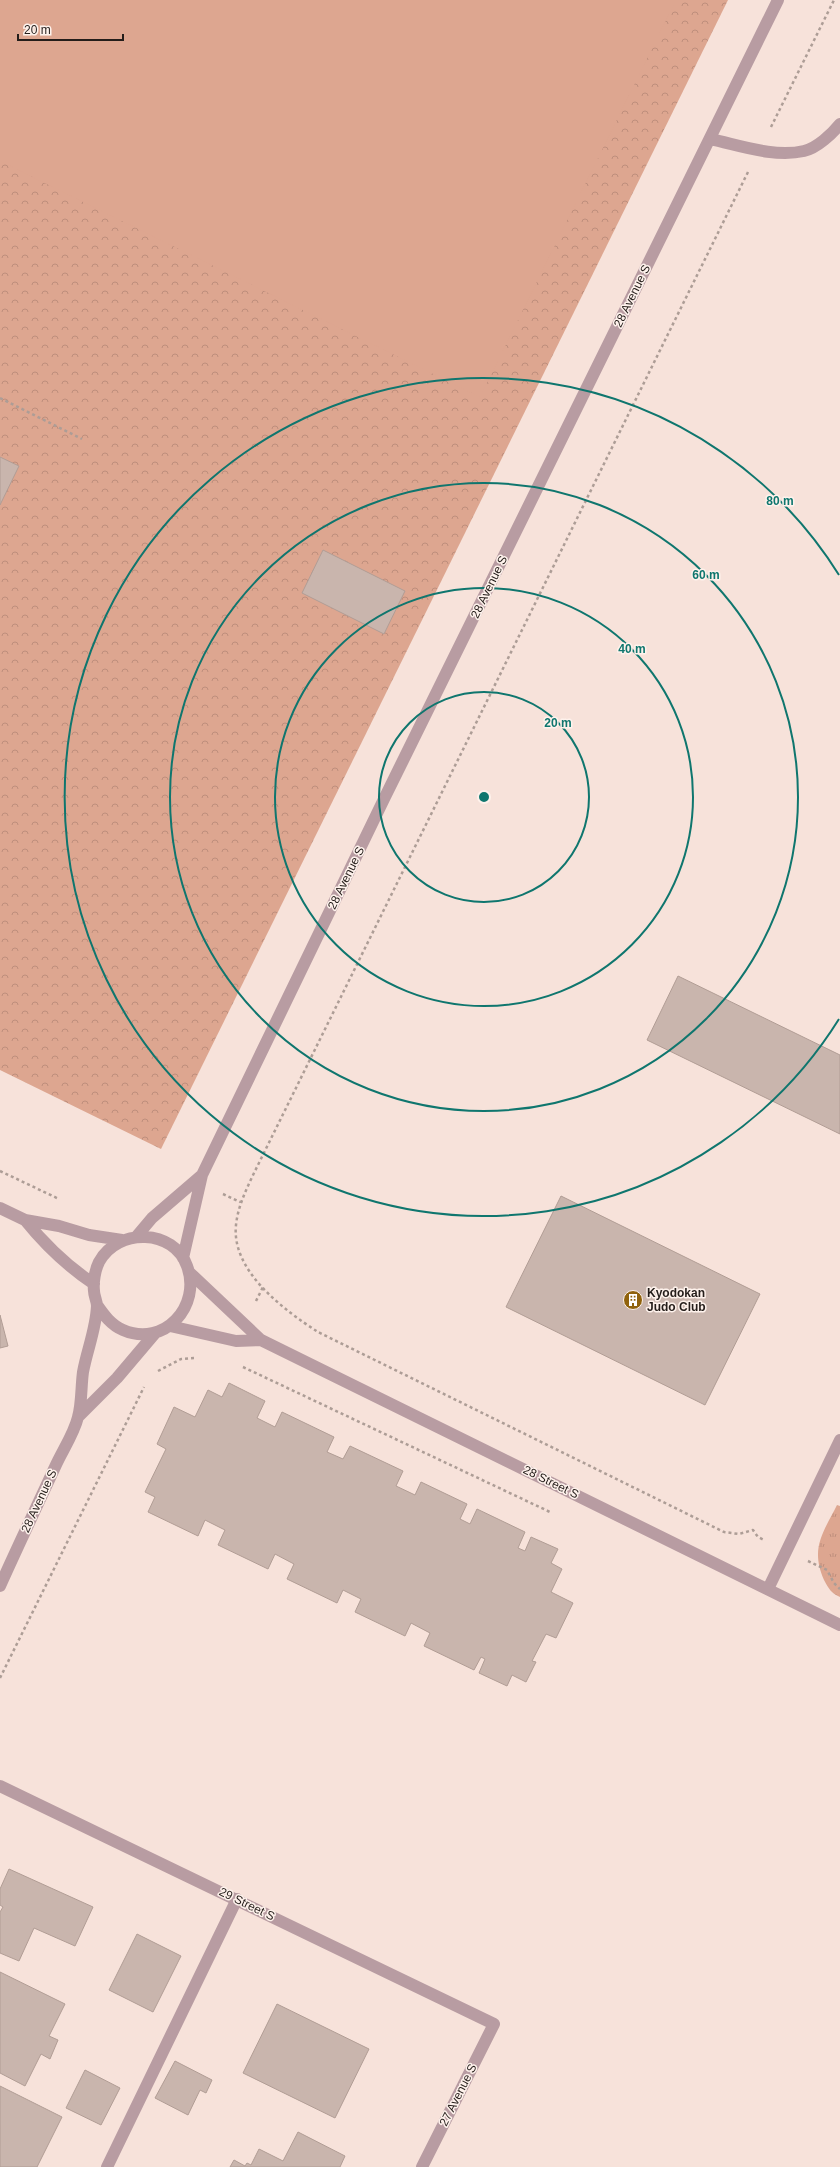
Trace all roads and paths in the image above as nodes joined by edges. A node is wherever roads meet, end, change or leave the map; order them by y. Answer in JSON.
{"nodes":[{"id":1,"x":778,"y":0,"type":"edge"},
{"id":2,"x":834,"y":0,"type":"edge"},
{"id":3,"x":840,"y":124,"type":"edge"},
{"id":4,"x":710,"y":139,"type":"junction"},
{"id":5,"x":760,"y":149,"type":"junction"},
{"id":6,"x":0,"y":398,"type":"edge"},
{"id":7,"x":82,"y":438,"type":"dead end"},
{"id":8,"x":0,"y":1171,"type":"edge"},
{"id":9,"x":202,"y":1175,"type":"junction"},
{"id":10,"x":62,"y":1201,"type":"dead end"},
{"id":11,"x":0,"y":1208,"type":"edge"},
{"id":12,"x":25,"y":1220,"type":"junction"},
{"id":13,"x":136,"y":1237,"type":"junction"},
{"id":14,"x":122,"y":1240,"type":"junction"},
{"id":15,"x":183,"y":1258,"type":"junction"},
{"id":16,"x":189,"y":1272,"type":"junction"},
{"id":17,"x":94,"y":1284,"type":"junction"},
{"id":18,"x":97,"y":1305,"type":"junction"},
{"id":19,"x":170,"y":1326,"type":"junction"},
{"id":20,"x":156,"y":1332,"type":"junction"},
{"id":21,"x":261,"y":1340,"type":"junction"},
{"id":22,"x":201,"y":1358,"type":"dead end"},
{"id":23,"x":240,"y":1366,"type":"dead end"},
{"id":24,"x":152,"y":1375,"type":"dead end"},
{"id":25,"x":146,"y":1385,"type":"dead end"},
{"id":26,"x":78,"y":1417,"type":"junction"},
{"id":27,"x":840,"y":1440,"type":"edge"},
{"id":28,"x":557,"y":1516,"type":"dead end"},
{"id":29,"x":758,"y":1537,"type":"dead end"},
{"id":30,"x":816,"y":1565,"type":"dead end"},
{"id":31,"x":0,"y":1586,"type":"edge"},
{"id":32,"x":768,"y":1589,"type":"junction"},
{"id":33,"x":840,"y":1589,"type":"edge"},
{"id":34,"x":840,"y":1625,"type":"edge"},
{"id":35,"x":0,"y":1678,"type":"edge"},
{"id":36,"x":0,"y":1786,"type":"edge"},
{"id":37,"x":237,"y":1899,"type":"junction"},
{"id":38,"x":494,"y":2024,"type":"joint"},
{"id":39,"x":107,"y":2167,"type":"edge"},
{"id":40,"x":422,"y":2167,"type":"edge"}],
"edges":[{"from":1,"to":4,"type":"street","name":"28 Avenue S"},
{"from":2,"to":5,"type":"path"},
{"from":3,"to":5,"type":"street"},
{"from":4,"to":5,"type":"street"},
{"from":4,"to":9,"type":"street","name":"28 Avenue S"},
{"from":5,"to":29,"type":"path"},
{"from":6,"to":7,"type":"path"},
{"from":8,"to":10,"type":"path"},
{"from":9,"to":13,"type":"street"},
{"from":9,"to":15,"type":"street"},
{"from":11,"to":12,"type":"street"},
{"from":12,"to":14,"type":"street"},
{"from":12,"to":17,"type":"street"},
{"from":13,"to":14,"type":"street"},
{"from":13,"to":15,"type":"street"},
{"from":14,"to":17,"type":"street"},
{"from":15,"to":16,"type":"street"},
{"from":16,"to":19,"type":"street"},
{"from":16,"to":21,"type":"street"},
{"from":17,"to":18,"type":"street"},
{"from":18,"to":20,"type":"street"},
{"from":18,"to":26,"type":"street"},
{"from":19,"to":20,"type":"street"},
{"from":19,"to":21,"type":"street"},
{"from":20,"to":26,"type":"street"},
{"from":21,"to":32,"type":"street","name":"28 Street S"},
{"from":22,"to":24,"type":"path"},
{"from":23,"to":28,"type":"path"},
{"from":25,"to":35,"type":"path"},
{"from":26,"to":31,"type":"street","name":"28 Avenue S"},
{"from":27,"to":32,"type":"street"},
{"from":30,"to":33,"type":"path"},
{"from":32,"to":34,"type":"street","name":"28 Street S"},
{"from":36,"to":37,"type":"street","name":"29 Street S"},
{"from":37,"to":38,"type":"street","name":"29 Street S"},
{"from":37,"to":39,"type":"street"},
{"from":38,"to":40,"type":"street","name":"27 Avenue S"}]}
